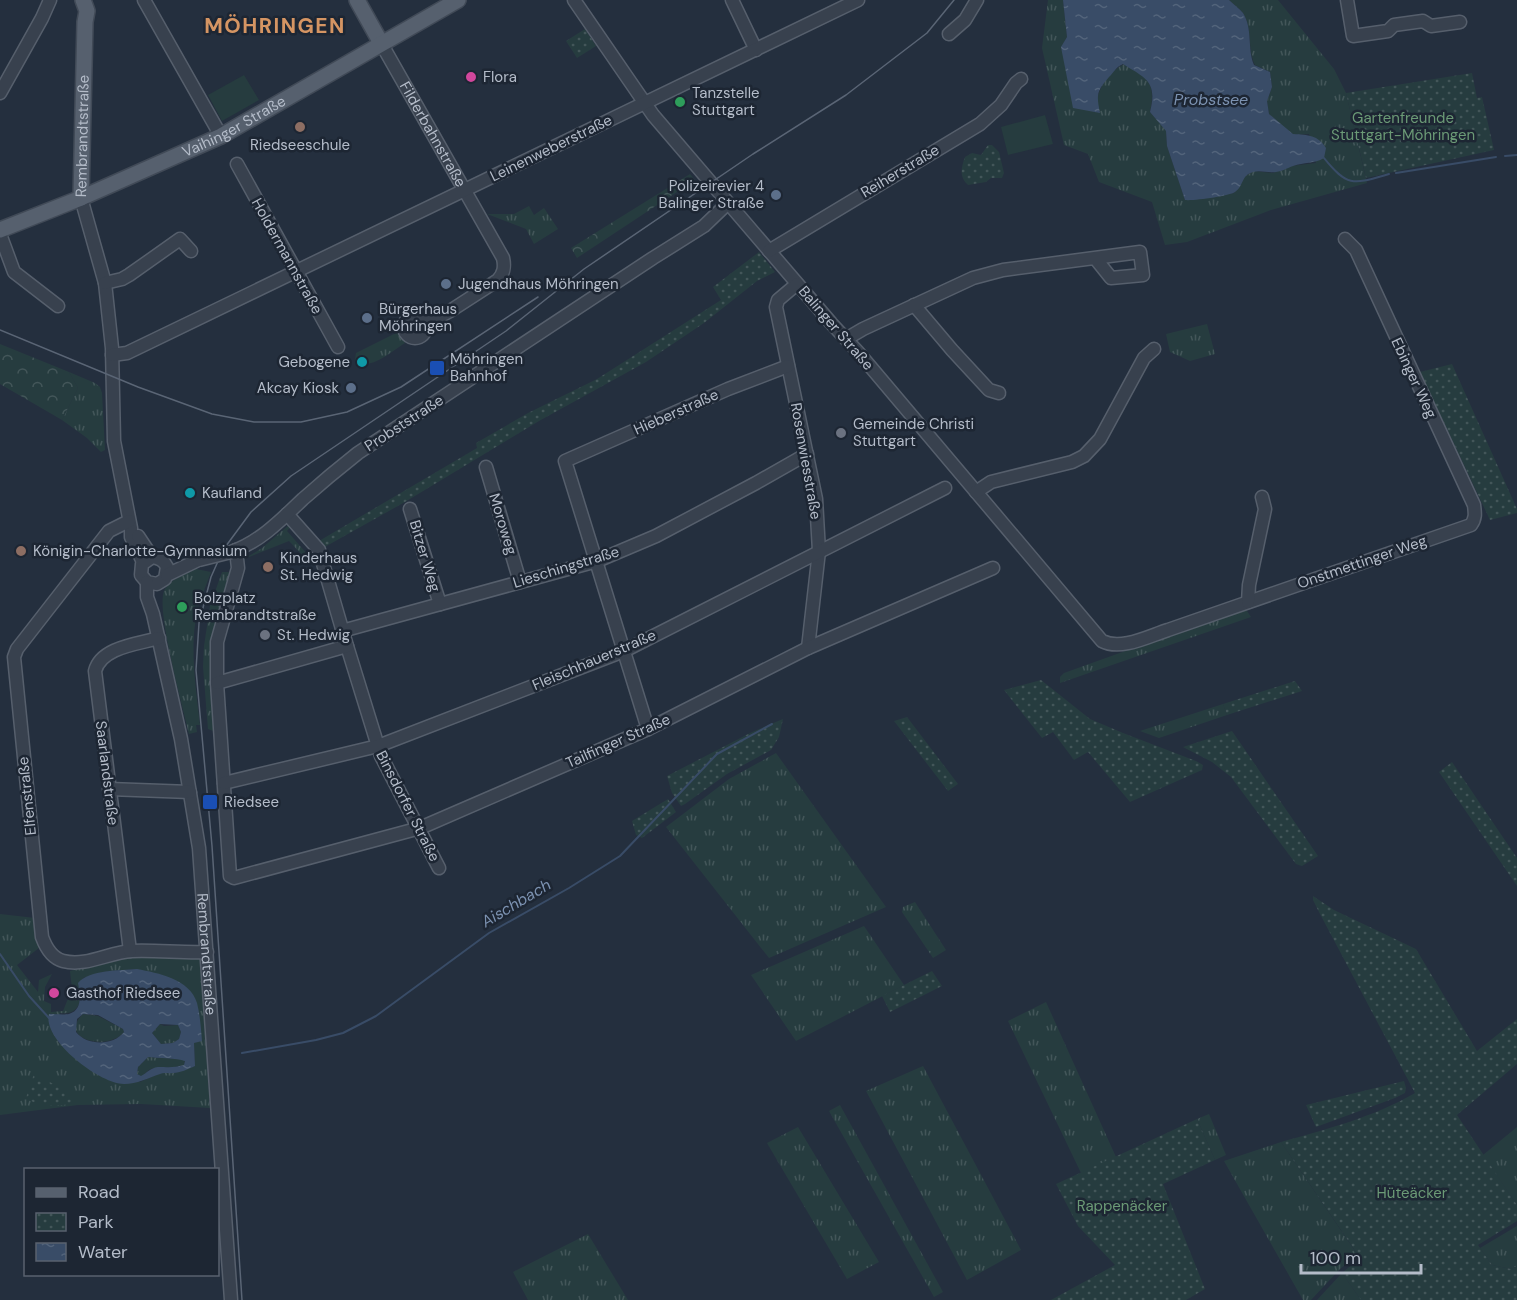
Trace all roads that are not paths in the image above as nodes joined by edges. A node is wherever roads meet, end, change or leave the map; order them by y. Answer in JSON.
{"nodes":[{"id":1,"x":50,"y":0,"type":"edge"},
{"id":2,"x":74,"y":0,"type":"edge"},
{"id":3,"x":83,"y":0,"type":"edge"},
{"id":4,"x":144,"y":0,"type":"edge"},
{"id":5,"x":357,"y":0,"type":"edge"},
{"id":6,"x":458,"y":0,"type":"edge"},
{"id":7,"x":574,"y":0,"type":"edge"},
{"id":8,"x":732,"y":0,"type":"edge"},
{"id":9,"x":977,"y":0,"type":"edge"},
{"id":10,"x":1347,"y":0,"type":"edge"},
{"id":11,"x":856,"y":1,"type":"edge"},
{"id":12,"x":85,"y":22,"type":"junction"},
{"id":13,"x":1460,"y":22,"type":"dead end"},
{"id":14,"x":949,"y":34,"type":"dead end"},
{"id":15,"x":381,"y":43,"type":"junction"},
{"id":16,"x":756,"y":50,"type":"junction"},
{"id":17,"x":1021,"y":79,"type":"dead end"},
{"id":18,"x":0,"y":93,"type":"edge"},
{"id":19,"x":644,"y":104,"type":"junction"},
{"id":20,"x":221,"y":136,"type":"junction"},
{"id":21,"x":237,"y":164,"type":"dead end"},
{"id":22,"x":463,"y":191,"type":"junction"},
{"id":23,"x":81,"y":198,"type":"junction"},
{"id":24,"x":728,"y":203,"type":"junction"},
{"id":25,"x":0,"y":232,"type":"edge"},
{"id":26,"x":1345,"y":239,"type":"dead end"},
{"id":27,"x":191,"y":251,"type":"dead end"},
{"id":28,"x":770,"y":251,"type":"junction"},
{"id":29,"x":1095,"y":258,"type":"dead end"},
{"id":30,"x":296,"y":272,"type":"junction"},
{"id":31,"x":105,"y":283,"type":"junction"},
{"id":32,"x":797,"y":284,"type":"junction"},
{"id":33,"x":914,"y":305,"type":"junction"},
{"id":34,"x":58,"y":306,"type":"dead end"},
{"id":35,"x":426,"y":324,"type":"dead end"},
{"id":36,"x":846,"y":339,"type":"junction"},
{"id":37,"x":338,"y":347,"type":"dead end"},
{"id":38,"x":1154,"y":350,"type":"dead end"},
{"id":39,"x":112,"y":355,"type":"junction"},
{"id":40,"x":788,"y":366,"type":"junction"},
{"id":41,"x":999,"y":393,"type":"dead end"},
{"id":42,"x":807,"y":454,"type":"junction"},
{"id":43,"x":486,"y":467,"type":"dead end"},
{"id":44,"x":945,"y":488,"type":"dead end"},
{"id":45,"x":976,"y":492,"type":"junction"},
{"id":46,"x":1262,"y":497,"type":"dead end"},
{"id":47,"x":410,"y":509,"type":"dead end"},
{"id":48,"x":287,"y":514,"type":"junction"},
{"id":49,"x":1474,"y":521,"type":"joint"},
{"id":50,"x":130,"y":525,"type":"junction"},
{"id":51,"x":234,"y":551,"type":"junction"},
{"id":52,"x":819,"y":551,"type":"junction"},
{"id":53,"x":148,"y":560,"type":"junction"},
{"id":54,"x":597,"y":561,"type":"junction"},
{"id":55,"x":993,"y":568,"type":"dead end"},
{"id":56,"x":166,"y":569,"type":"junction"},
{"id":57,"x":520,"y":582,"type":"junction"},
{"id":58,"x":152,"y":583,"type":"junction"},
{"id":59,"x":1248,"y":602,"type":"junction"},
{"id":60,"x":440,"y":603,"type":"junction"},
{"id":61,"x":342,"y":631,"type":"junction"},
{"id":62,"x":159,"y":638,"type":"junction"},
{"id":63,"x":1110,"y":645,"type":"joint"},
{"id":64,"x":346,"y":646,"type":"junction"},
{"id":65,"x":808,"y":648,"type":"junction"},
{"id":66,"x":624,"y":651,"type":"junction"},
{"id":67,"x":217,"y":683,"type":"junction"},
{"id":68,"x":648,"y":729,"type":"junction"},
{"id":69,"x":378,"y":746,"type":"junction"},
{"id":70,"x":224,"y":783,"type":"junction"},
{"id":71,"x":109,"y":789,"type":"junction"},
{"id":72,"x":190,"y":792,"type":"junction"},
{"id":73,"x":420,"y":828,"type":"junction"},
{"id":74,"x":439,"y":868,"type":"dead end"},
{"id":75,"x":130,"y":951,"type":"junction"},
{"id":76,"x":207,"y":952,"type":"junction"},
{"id":77,"x":231,"y":1300,"type":"edge"}],
"edges":[{"from":1,"to":18,"type":"street"},
{"from":2,"to":12,"type":"main road","name":"Rembrandtstraße"},
{"from":3,"to":12,"type":"main road","name":"Rembrandtstraße"},
{"from":4,"to":20,"type":"street"},
{"from":5,"to":15,"type":"main road","name":"Filderbahnstraße"},
{"from":6,"to":15,"type":"main road","name":"Vaihinger Straße"},
{"from":7,"to":19,"type":"street","name":"Balinger Straße"},
{"from":8,"to":16,"type":"street"},
{"from":9,"to":14,"type":"street"},
{"from":10,"to":13,"type":"street"},
{"from":11,"to":16,"type":"street","name":"Leinenweberstraße"},
{"from":12,"to":23,"type":"main road","name":"Rembrandtstraße"},
{"from":15,"to":20,"type":"main road","name":"Vaihinger Straße"},
{"from":15,"to":22,"type":"street","name":"Filderbahnstraße"},
{"from":16,"to":19,"type":"street","name":"Leinenweberstraße"},
{"from":17,"to":28,"type":"street","name":"Reiherstraße"},
{"from":19,"to":22,"type":"street","name":"Leinenweberstraße"},
{"from":19,"to":24,"type":"street","name":"Balinger Straße"},
{"from":20,"to":23,"type":"main road","name":"Vaihinger Straße"},
{"from":21,"to":30,"type":"street","name":"Holdermannstraße"},
{"from":22,"to":30,"type":"street","name":"Leinenweberstraße"},
{"from":22,"to":35,"type":"street","name":"Filderbahnstraße"},
{"from":23,"to":25,"type":"main road","name":"Vaihinger Straße"},
{"from":23,"to":31,"type":"street","name":"Rembrandtstraße"},
{"from":24,"to":28,"type":"street","name":"Balinger Straße"},
{"from":24,"to":48,"type":"street","name":"Probststraße"},
{"from":25,"to":34,"type":"street"},
{"from":26,"to":49,"type":"street","name":"Ebinger Weg"},
{"from":27,"to":31,"type":"street"},
{"from":28,"to":32,"type":"street","name":"Balinger Straße"},
{"from":29,"to":33,"type":"street"},
{"from":30,"to":37,"type":"street","name":"Holdermannstraße"},
{"from":30,"to":39,"type":"street","name":"Leinenweberstraße"},
{"from":31,"to":39,"type":"street","name":"Rembrandtstraße"},
{"from":32,"to":36,"type":"street","name":"Balinger Straße"},
{"from":32,"to":40,"type":"street","name":"Rosenwiesstraße"},
{"from":33,"to":36,"type":"street"},
{"from":33,"to":41,"type":"street"},
{"from":36,"to":45,"type":"street","name":"Balinger Straße"},
{"from":38,"to":45,"type":"street"},
{"from":39,"to":50,"type":"street","name":"Rembrandtstraße"},
{"from":40,"to":42,"type":"street","name":"Rosenwiesstraße"},
{"from":40,"to":54,"type":"street","name":"Hieberstraße"},
{"from":42,"to":52,"type":"street","name":"Rosenwiesstraße"},
{"from":42,"to":54,"type":"street","name":"Lieschingstraße"},
{"from":43,"to":57,"type":"street","name":"Moroweg"},
{"from":44,"to":52,"type":"street","name":"Fleischhauerstraße"},
{"from":45,"to":63,"type":"street","name":"Balinger Straße"},
{"from":46,"to":59,"type":"street"},
{"from":47,"to":60,"type":"street","name":"Bitzer Weg"},
{"from":48,"to":51,"type":"street","name":"Probststraße"},
{"from":48,"to":61,"type":"street","name":"Binsdorfer Straße"},
{"from":49,"to":59,"type":"street","name":"Onstmettinger Weg"},
{"from":50,"to":53,"type":"street","name":"Rembrandtstraße"},
{"from":50,"to":75,"type":"street","name":"Elfenstraße"},
{"from":51,"to":56,"type":"street","name":"Probststraße","bridge":true},
{"from":51,"to":67,"type":"street"},
{"from":52,"to":65,"type":"street","name":"Rosenwiesstraße"},
{"from":52,"to":66,"type":"street","name":"Fleischhauerstraße"},
{"from":53,"to":56,"type":"street"},
{"from":53,"to":58,"type":"street","name":"Rembrandtstraße"},
{"from":54,"to":57,"type":"street","name":"Lieschingstraße"},
{"from":54,"to":66,"type":"street"},
{"from":55,"to":65,"type":"street","name":"Tailfinger Straße"},
{"from":56,"to":58,"type":"street"},
{"from":57,"to":60,"type":"street","name":"Lieschingstraße"},
{"from":58,"to":62,"type":"street","name":"Rembrandtstraße"},
{"from":59,"to":63,"type":"street","name":"Onstmettinger Weg"},
{"from":60,"to":61,"type":"street","name":"Lieschingstraße"},
{"from":61,"to":64,"type":"street","name":"Binsdorfer Straße"},
{"from":62,"to":71,"type":"street","name":"Saarlandstraße"},
{"from":62,"to":72,"type":"street","name":"Rembrandtstraße"},
{"from":64,"to":67,"type":"street"},
{"from":64,"to":69,"type":"street","name":"Binsdorfer Straße"},
{"from":65,"to":68,"type":"street","name":"Tailfinger Straße"},
{"from":66,"to":68,"type":"street"},
{"from":66,"to":69,"type":"street","name":"Fleischhauerstraße"},
{"from":67,"to":70,"type":"street"},
{"from":68,"to":73,"type":"street","name":"Tailfinger Straße"},
{"from":69,"to":70,"type":"street","name":"Fleischhauerstraße"},
{"from":69,"to":73,"type":"street","name":"Binsdorfer Straße"},
{"from":70,"to":73,"type":"street","name":"Tailfinger Straße"},
{"from":71,"to":72,"type":"street"},
{"from":71,"to":75,"type":"street","name":"Saarlandstraße"},
{"from":72,"to":76,"type":"street","name":"Rembrandtstraße"},
{"from":73,"to":74,"type":"street","name":"Binsdorfer Straße"},
{"from":75,"to":76,"type":"street","name":"Elfenstraße"},
{"from":76,"to":77,"type":"street","name":"Rembrandtstraße"}]}
